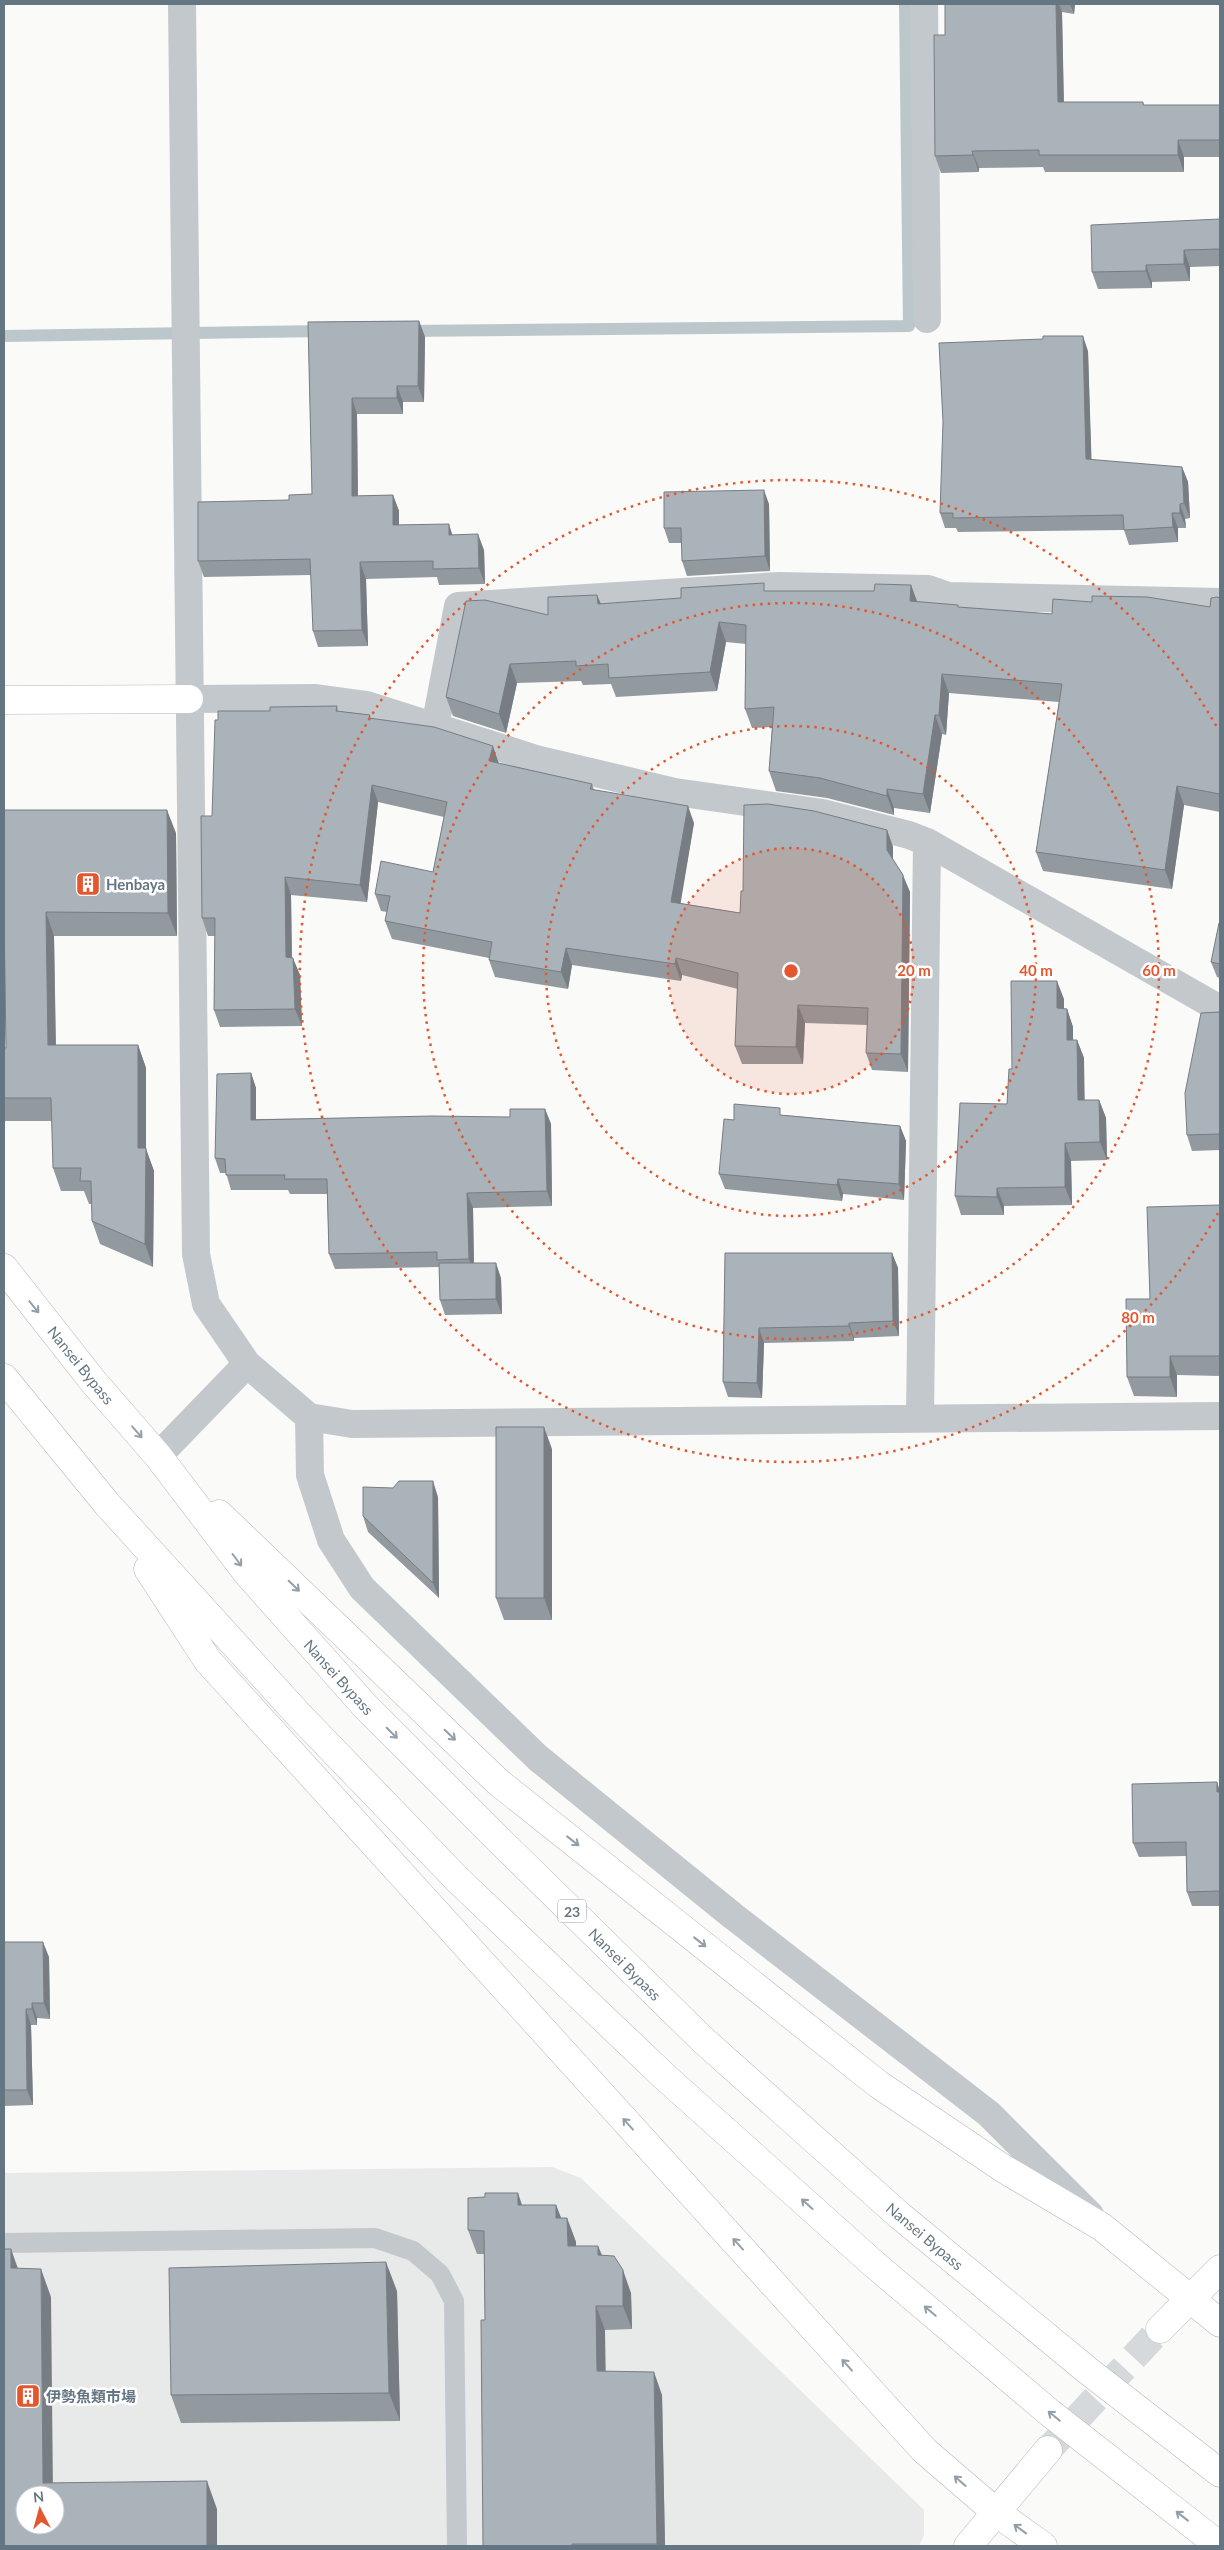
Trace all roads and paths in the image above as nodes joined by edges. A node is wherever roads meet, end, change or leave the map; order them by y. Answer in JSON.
{"nodes":[{"id":1,"x":182,"y":4,"type":"edge"},
{"id":2,"x":924,"y":4,"type":"edge"},
{"id":3,"x":927,"y":320,"type":"dead end"},
{"id":4,"x":1220,"y":602,"type":"edge"},
{"id":5,"x":189,"y":699,"type":"junction"},
{"id":6,"x":4,"y":700,"type":"edge"},
{"id":7,"x":435,"y":727,"type":"junction"},
{"id":8,"x":927,"y":842,"type":"junction"},
{"id":9,"x":1220,"y":1009,"type":"edge"},
{"id":10,"x":4,"y":1268,"type":"edge"},
{"id":11,"x":247,"y":1364,"type":"junction"},
{"id":12,"x":4,"y":1378,"type":"edge"},
{"id":13,"x":1220,"y":1416,"type":"edge"},
{"id":14,"x":309,"y":1417,"type":"junction"},
{"id":15,"x":920,"y":1418,"type":"junction"},
{"id":16,"x":158,"y":1456,"type":"junction"},
{"id":17,"x":107,"y":1504,"type":"junction"},
{"id":18,"x":1102,"y":2227,"type":"junction"},
{"id":19,"x":4,"y":2243,"type":"edge"},
{"id":20,"x":1218,"y":2276,"type":"edge"},
{"id":21,"x":1190,"y":2298,"type":"junction"},
{"id":22,"x":1220,"y":2324,"type":"edge"},
{"id":23,"x":1160,"y":2329,"type":"tunnel mouth"},
{"id":24,"x":1048,"y":2450,"type":"tunnel mouth"},
{"id":25,"x":1220,"y":2473,"type":"edge"},
{"id":26,"x":997,"y":2513,"type":"junction"},
{"id":27,"x":457,"y":2546,"type":"edge"},
{"id":28,"x":968,"y":2546,"type":"edge"},
{"id":29,"x":1043,"y":2546,"type":"edge"},
{"id":30,"x":1220,"y":2546,"type":"edge"}],
"edges":[{"from":1,"to":5,"type":"street"},
{"from":2,"to":3,"type":"street"},
{"from":4,"to":7,"type":"street"},
{"from":5,"to":6,"type":"main road"},
{"from":5,"to":7,"type":"street"},
{"from":5,"to":11,"type":"street"},
{"from":7,"to":8,"type":"street"},
{"from":8,"to":9,"type":"street"},
{"from":8,"to":15,"type":"street"},
{"from":10,"to":16,"type":"main road","name":"Nansei Bypass","number":"23","one_way":true},
{"from":11,"to":14,"type":"street"},
{"from":11,"to":16,"type":"street"},
{"from":12,"to":17,"type":"main road"},
{"from":13,"to":15,"type":"street"},
{"from":14,"to":15,"type":"street"},
{"from":14,"to":18,"type":"street"},
{"from":16,"to":18,"type":"main road","one_way":true},
{"from":16,"to":25,"type":"main road","name":"Nansei Bypass","number":"23","one_way":true},
{"from":26,"to":17,"type":"main road","one_way":true},
{"from":30,"to":17,"type":"main road","one_way":true},
{"from":18,"to":21,"type":"main road"},
{"from":19,"to":27,"type":"lane"},
{"from":20,"to":21,"type":"main road"},
{"from":21,"to":22,"type":"main road"},
{"from":21,"to":23,"type":"main road"},
{"from":24,"to":26,"type":"main road"},
{"from":26,"to":28,"type":"main road"},
{"from":29,"to":26,"type":"main road","one_way":true}]}
